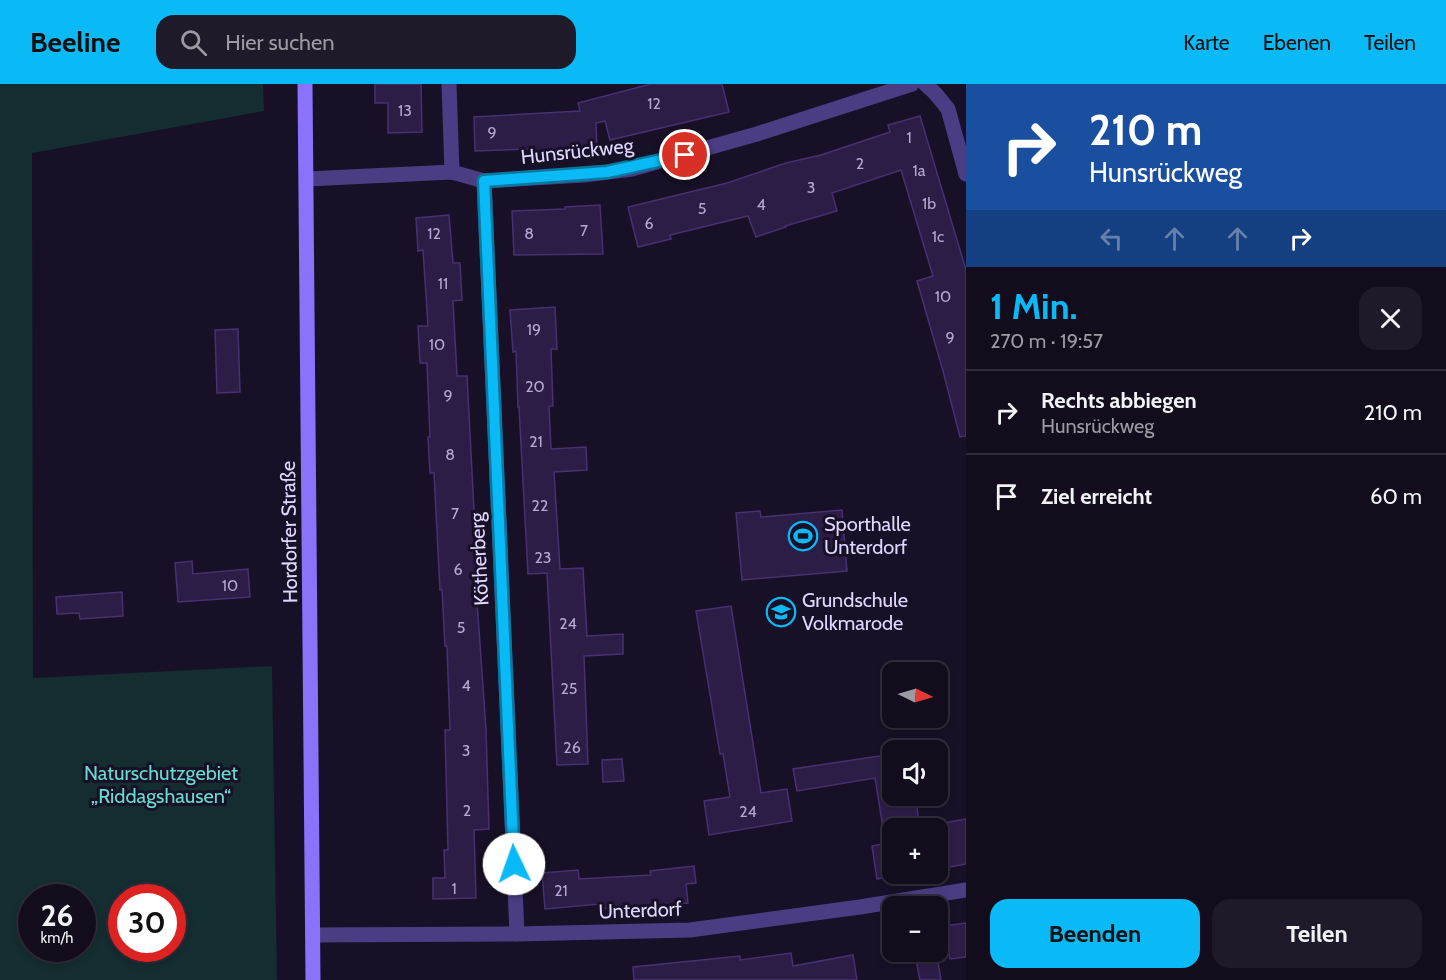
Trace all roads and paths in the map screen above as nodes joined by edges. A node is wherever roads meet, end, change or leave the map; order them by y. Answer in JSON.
{"nodes":[{"id":1,"x":305,"y":84,"type":"edge"},
{"id":2,"x":449,"y":84,"type":"edge"},
{"id":3,"x":912,"y":84,"type":"edge"},
{"id":4,"x":924,"y":84,"type":"edge"},
{"id":5,"x":452,"y":172,"type":"junction"},
{"id":6,"x":966,"y":174,"type":"edge"},
{"id":7,"x":307,"y":179,"type":"junction"},
{"id":8,"x":484,"y":181,"type":"junction"},
{"id":9,"x":966,"y":890,"type":"edge"},
{"id":10,"x":517,"y":934,"type":"junction"},
{"id":11,"x":313,"y":935,"type":"junction"},
{"id":12,"x":313,"y":980,"type":"edge"}],
"edges":[{"from":1,"to":7,"type":"main road","name":"Hordorfer Straße"},
{"from":2,"to":5,"type":"street"},
{"from":3,"to":8,"type":"street","name":"Hunsrückweg"},
{"from":4,"to":6,"type":"street"},
{"from":5,"to":7,"type":"street","name":"Hunsrückweg"},
{"from":5,"to":8,"type":"street","name":"Hunsrückweg"},
{"from":7,"to":11,"type":"main road","name":"Hordorfer Straße"},
{"from":8,"to":10,"type":"street","name":"Kötherberg"},
{"from":9,"to":10,"type":"street","name":"Unterdorf"},
{"from":10,"to":11,"type":"street","name":"Unterdorf"},
{"from":11,"to":12,"type":"main road","name":"Hordorfer Straße"}]}
